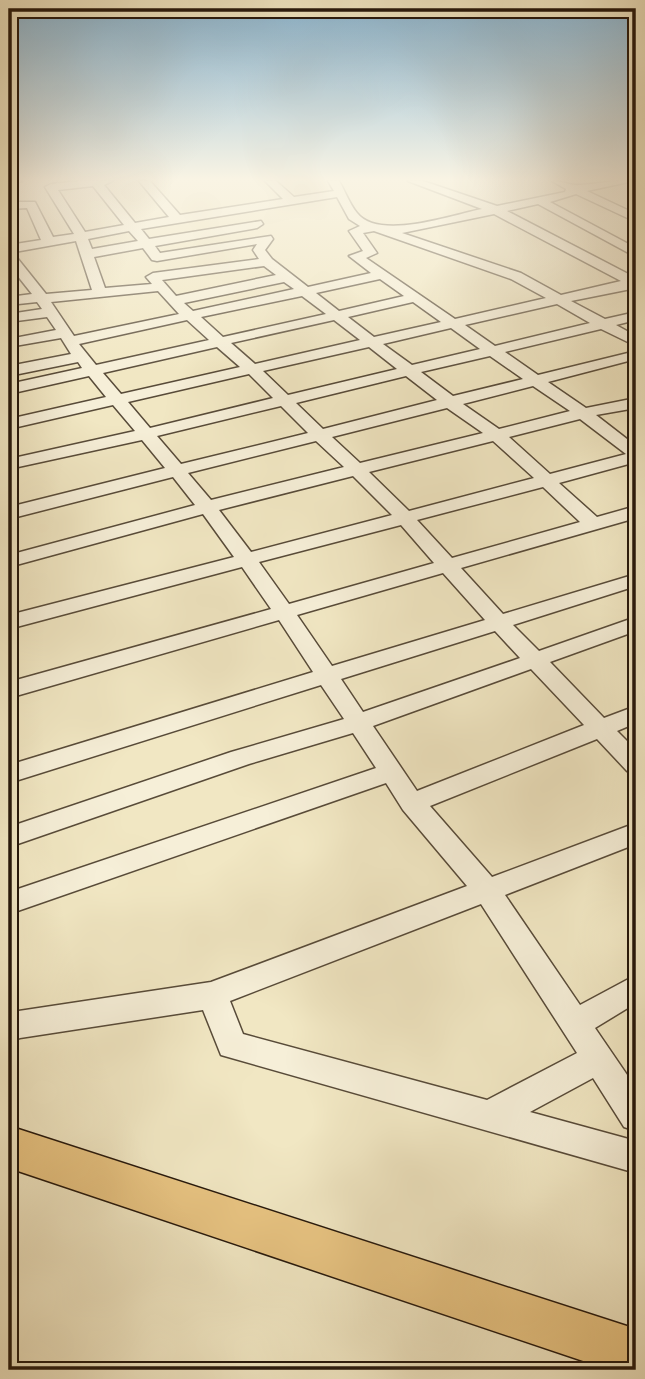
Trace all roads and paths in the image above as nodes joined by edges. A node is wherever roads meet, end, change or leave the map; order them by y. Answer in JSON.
{"nodes":[{"id":1,"x":27,"y":245,"type":"edge"},
{"id":2,"x":85,"y":245,"type":"edge"},
{"id":3,"x":131,"y":245,"type":"edge"},
{"id":4,"x":150,"y":245,"type":"edge"},
{"id":5,"x":228,"y":245,"type":"edge"},
{"id":6,"x":262,"y":245,"type":"edge"},
{"id":7,"x":365,"y":245,"type":"edge"},
{"id":8,"x":430,"y":245,"type":"edge"},
{"id":9,"x":562,"y":245,"type":"edge"},
{"id":10,"x":9,"y":249,"type":"edge"},
{"id":11,"x":88,"y":254,"type":"junction"},
{"id":12,"x":9,"y":257,"type":"edge"},
{"id":13,"x":267,"y":261,"type":"junction"},
{"id":14,"x":636,"y":265,"type":"edge"},
{"id":15,"x":213,"y":269,"type":"junction"},
{"id":16,"x":609,"y":271,"type":"junction"},
{"id":17,"x":381,"y":275,"type":"junction"},
{"id":18,"x":585,"y":276,"type":"dead end"},
{"id":19,"x":287,"y":277,"type":"junction"},
{"id":20,"x":561,"y":281,"type":"dead end"},
{"id":21,"x":635,"y":283,"type":"edge"},
{"id":22,"x":537,"y":286,"type":"junction"},
{"id":23,"x":159,"y":287,"type":"junction"},
{"id":24,"x":232,"y":289,"type":"junction"},
{"id":25,"x":304,"y":292,"type":"junction"},
{"id":26,"x":100,"y":293,"type":"junction"},
{"id":27,"x":414,"y":298,"type":"junction"},
{"id":28,"x":558,"y":298,"type":"junction"},
{"id":29,"x":9,"y":301,"type":"edge"},
{"id":30,"x":173,"y":301,"type":"junction"},
{"id":31,"x":44,"y":303,"type":"junction"},
{"id":32,"x":189,"y":316,"type":"junction"},
{"id":33,"x":338,"y":316,"type":"junction"},
{"id":34,"x":636,"y":316,"type":"edge"},
{"id":35,"x":9,"y":318,"type":"edge"},
{"id":36,"x":451,"y":323,"type":"junction"},
{"id":37,"x":606,"y":324,"type":"junction"},
{"id":38,"x":217,"y":342,"type":"junction"},
{"id":39,"x":636,"y":342,"type":"edge"},
{"id":40,"x":9,"y":343,"type":"edge"},
{"id":41,"x":371,"y":343,"type":"junction"},
{"id":42,"x":77,"y":351,"type":"junction"},
{"id":43,"x":495,"y":352,"type":"junction"},
{"id":44,"x":636,"y":355,"type":"edge"},
{"id":45,"x":253,"y":370,"type":"junction"},
{"id":46,"x":9,"y":371,"type":"edge"},
{"id":47,"x":412,"y":372,"type":"junction"},
{"id":48,"x":536,"y":381,"type":"junction"},
{"id":49,"x":9,"y":389,"type":"edge"},
{"id":50,"x":117,"y":400,"type":"junction"},
{"id":51,"x":284,"y":401,"type":"junction"},
{"id":52,"x":451,"y":403,"type":"junction"},
{"id":53,"x":636,"y":403,"type":"edge"},
{"id":54,"x":583,"y":413,"type":"junction"},
{"id":55,"x":9,"y":424,"type":"edge"},
{"id":56,"x":146,"y":434,"type":"junction"},
{"id":57,"x":318,"y":434,"type":"junction"},
{"id":58,"x":497,"y":435,"type":"junction"},
{"id":59,"x":636,"y":456,"type":"edge"},
{"id":60,"x":9,"y":464,"type":"edge"},
{"id":61,"x":358,"y":470,"type":"junction"},
{"id":62,"x":177,"y":471,"type":"junction"},
{"id":63,"x":548,"y":480,"type":"junction"},
{"id":64,"x":207,"y":507,"type":"junction"},
{"id":65,"x":636,"y":512,"type":"edge"},
{"id":66,"x":9,"y":513,"type":"edge"},
{"id":67,"x":406,"y":519,"type":"junction"},
{"id":68,"x":593,"y":524,"type":"junction"},
{"id":69,"x":246,"y":560,"type":"junction"},
{"id":70,"x":9,"y":561,"type":"edge"},
{"id":71,"x":449,"y":567,"type":"junction"},
{"id":72,"x":636,"y":580,"type":"edge"},
{"id":73,"x":284,"y":613,"type":"junction"},
{"id":74,"x":9,"y":622,"type":"edge"},
{"id":75,"x":500,"y":624,"type":"junction"},
{"id":76,"x":636,"y":624,"type":"edge"},
{"id":77,"x":536,"y":661,"type":"junction"},
{"id":78,"x":327,"y":677,"type":"junction"},
{"id":79,"x":9,"y":690,"type":"edge"},
{"id":80,"x":636,"y":714,"type":"edge"},
{"id":81,"x":358,"y":723,"type":"junction"},
{"id":82,"x":601,"y":728,"type":"junction"},
{"id":83,"x":636,"y":765,"type":"edge"},
{"id":84,"x":391,"y":772,"type":"junction"},
{"id":85,"x":9,"y":774,"type":"edge"},
{"id":86,"x":412,"y":803,"type":"junction"},
{"id":87,"x":636,"y":833,"type":"edge"},
{"id":88,"x":9,"y":837,"type":"edge"},
{"id":89,"x":487,"y":890,"type":"junction"},
{"id":90,"x":9,"y":903,"type":"edge"},
{"id":91,"x":636,"y":988,"type":"edge"},
{"id":92,"x":212,"y":995,"type":"junction"},
{"id":93,"x":577,"y":1023,"type":"junction"},
{"id":94,"x":9,"y":1029,"type":"edge"},
{"id":95,"x":600,"y":1058,"type":"junction"},
{"id":96,"x":488,"y":1116,"type":"junction"},
{"id":97,"x":636,"y":1116,"type":"edge"},
{"id":98,"x":9,"y":1147,"type":"edge"},
{"id":99,"x":636,"y":1157,"type":"edge"},
{"id":100,"x":636,"y":1353,"type":"edge"}],
"edges":[{"from":1,"to":10,"type":"street"},
{"from":2,"to":11,"type":"street"},
{"from":3,"to":11,"type":"street"},
{"from":4,"to":5,"type":"street"},
{"from":6,"to":13,"type":"street"},
{"from":7,"to":17,"type":"street"},
{"from":8,"to":22,"type":"street"},
{"from":9,"to":16,"type":"street"},
{"from":11,"to":26,"type":"street"},
{"from":12,"to":31,"type":"street"},
{"from":13,"to":15,"type":"street"},
{"from":13,"to":19,"type":"street"},
{"from":14,"to":16,"type":"street"},
{"from":15,"to":23,"type":"street"},
{"from":15,"to":24,"type":"street"},
{"from":16,"to":18,"type":"street"},
{"from":16,"to":21,"type":"street"},
{"from":17,"to":25,"type":"street"},
{"from":17,"to":27,"type":"street"},
{"from":19,"to":24,"type":"street"},
{"from":19,"to":25,"type":"street"},
{"from":20,"to":22,"type":"street"},
{"from":21,"to":28,"type":"street"},
{"from":22,"to":28,"type":"street"},
{"from":23,"to":26,"type":"street"},
{"from":23,"to":30,"type":"street"},
{"from":24,"to":30,"type":"street"},
{"from":25,"to":32,"type":"street"},
{"from":25,"to":33,"type":"street"},
{"from":26,"to":31,"type":"street"},
{"from":27,"to":33,"type":"street"},
{"from":27,"to":36,"type":"street"},
{"from":28,"to":36,"type":"street"},
{"from":28,"to":37,"type":"street"},
{"from":29,"to":31,"type":"street"},
{"from":30,"to":32,"type":"street"},
{"from":31,"to":35,"type":"street"},
{"from":31,"to":42,"type":"street"},
{"from":32,"to":38,"type":"street"},
{"from":32,"to":42,"type":"street"},
{"from":33,"to":38,"type":"street"},
{"from":33,"to":41,"type":"street"},
{"from":34,"to":37,"type":"street"},
{"from":36,"to":41,"type":"street"},
{"from":36,"to":43,"type":"street"},
{"from":37,"to":39,"type":"street"},
{"from":37,"to":43,"type":"street"},
{"from":38,"to":42,"type":"street"},
{"from":38,"to":45,"type":"street"},
{"from":40,"to":42,"type":"street"},
{"from":41,"to":45,"type":"street"},
{"from":41,"to":47,"type":"street"},
{"from":42,"to":46,"type":"street"},
{"from":42,"to":49,"type":"street"},
{"from":42,"to":50,"type":"street"},
{"from":43,"to":47,"type":"street"},
{"from":43,"to":48,"type":"street"},
{"from":44,"to":48,"type":"street"},
{"from":45,"to":50,"type":"street"},
{"from":45,"to":51,"type":"street"},
{"from":47,"to":51,"type":"street"},
{"from":47,"to":52,"type":"street"},
{"from":48,"to":52,"type":"street"},
{"from":48,"to":54,"type":"street"},
{"from":50,"to":55,"type":"street"},
{"from":50,"to":56,"type":"street"},
{"from":51,"to":56,"type":"street"},
{"from":51,"to":57,"type":"street"},
{"from":52,"to":57,"type":"street"},
{"from":52,"to":58,"type":"street"},
{"from":53,"to":54,"type":"street"},
{"from":54,"to":58,"type":"street"},
{"from":54,"to":59,"type":"street"},
{"from":56,"to":60,"type":"street"},
{"from":56,"to":62,"type":"street"},
{"from":57,"to":61,"type":"street"},
{"from":57,"to":62,"type":"street"},
{"from":58,"to":61,"type":"street"},
{"from":58,"to":63,"type":"street"},
{"from":59,"to":63,"type":"street"},
{"from":61,"to":64,"type":"street"},
{"from":61,"to":67,"type":"street"},
{"from":62,"to":64,"type":"street"},
{"from":62,"to":66,"type":"street"},
{"from":63,"to":67,"type":"street"},
{"from":63,"to":68,"type":"street"},
{"from":64,"to":69,"type":"street"},
{"from":64,"to":70,"type":"street"},
{"from":65,"to":68,"type":"street"},
{"from":67,"to":69,"type":"street"},
{"from":67,"to":71,"type":"street"},
{"from":68,"to":71,"type":"street"},
{"from":69,"to":73,"type":"street"},
{"from":69,"to":74,"type":"street"},
{"from":71,"to":73,"type":"street"},
{"from":71,"to":75,"type":"street"},
{"from":72,"to":75,"type":"street"},
{"from":73,"to":78,"type":"street"},
{"from":73,"to":79,"type":"street"},
{"from":75,"to":77,"type":"street"},
{"from":75,"to":78,"type":"street"},
{"from":76,"to":77,"type":"street"},
{"from":77,"to":81,"type":"street"},
{"from":77,"to":82,"type":"street"},
{"from":78,"to":81,"type":"street"},
{"from":78,"to":85,"type":"street"},
{"from":80,"to":82,"type":"street"},
{"from":81,"to":84,"type":"street"},
{"from":81,"to":88,"type":"street"},
{"from":82,"to":83,"type":"street"},
{"from":82,"to":86,"type":"street"},
{"from":84,"to":86,"type":"street"},
{"from":84,"to":90,"type":"street"},
{"from":86,"to":89,"type":"street"},
{"from":87,"to":89,"type":"street"},
{"from":89,"to":92,"type":"street"},
{"from":89,"to":93,"type":"street"},
{"from":91,"to":93,"type":"street"},
{"from":92,"to":94,"type":"street"},
{"from":92,"to":96,"type":"street"},
{"from":93,"to":95,"type":"street"},
{"from":95,"to":96,"type":"street"},
{"from":95,"to":97,"type":"street"},
{"from":96,"to":99,"type":"street"},
{"from":98,"to":100,"type":"main road"}]}
